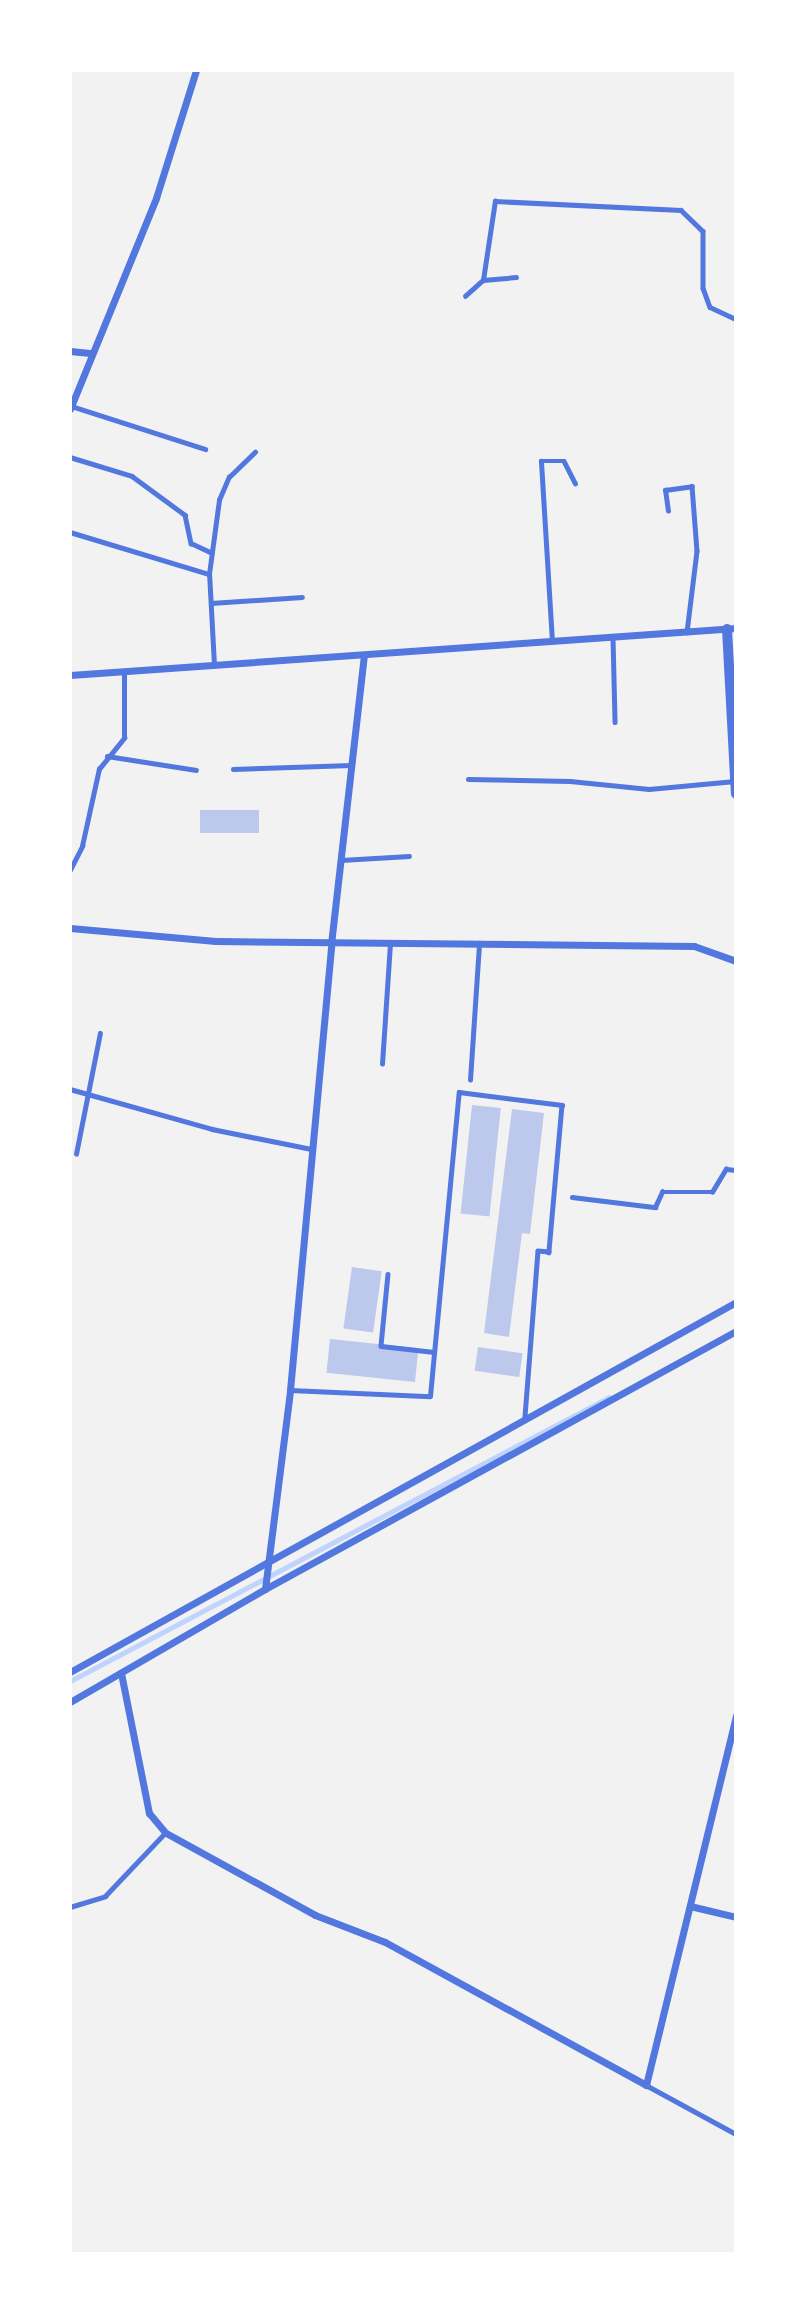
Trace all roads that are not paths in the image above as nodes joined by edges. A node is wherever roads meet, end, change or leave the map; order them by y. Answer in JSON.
{"nodes":[{"id":1,"x":196,"y":70,"type":"edge"},
{"id":2,"x":516,"y":277,"type":"dead end"},
{"id":3,"x":482,"y":280,"type":"junction"},
{"id":4,"x":466,"y":296,"type":"dead end"},
{"id":5,"x":736,"y":319,"type":"edge"},
{"id":6,"x":70,"y":351,"type":"edge"},
{"id":7,"x":90,"y":353,"type":"junction"},
{"id":8,"x":71,"y":408,"type":"edge"},
{"id":9,"x":205,"y":449,"type":"dead end"},
{"id":10,"x":255,"y":452,"type":"dead end"},
{"id":11,"x":70,"y":457,"type":"edge"},
{"id":12,"x":575,"y":483,"type":"dead end"},
{"id":13,"x":668,"y":511,"type":"dead end"},
{"id":14,"x":70,"y":532,"type":"edge"},
{"id":15,"x":212,"y":553,"type":"junction"},
{"id":16,"x":209,"y":574,"type":"junction"},
{"id":17,"x":302,"y":597,"type":"dead end"},
{"id":18,"x":211,"y":603,"type":"junction"},
{"id":19,"x":731,"y":629,"type":"edge"},
{"id":20,"x":687,"y":633,"type":"junction"},
{"id":21,"x":613,"y":638,"type":"junction"},
{"id":22,"x":552,"y":642,"type":"junction"},
{"id":23,"x":364,"y":656,"type":"junction"},
{"id":24,"x":214,"y":666,"type":"junction"},
{"id":25,"x":124,"y":672,"type":"junction"},
{"id":26,"x":70,"y":675,"type":"edge"},
{"id":27,"x":615,"y":722,"type":"dead end"},
{"id":28,"x":106,"y":756,"type":"junction"},
{"id":29,"x":352,"y":765,"type":"junction"},
{"id":30,"x":233,"y":769,"type":"dead end"},
{"id":31,"x":196,"y":770,"type":"dead end"},
{"id":32,"x":468,"y":779,"type":"dead end"},
{"id":33,"x":736,"y":781,"type":"edge"},
{"id":34,"x":736,"y":794,"type":"edge"},
{"id":35,"x":409,"y":856,"type":"dead end"},
{"id":36,"x":341,"y":860,"type":"junction"},
{"id":37,"x":70,"y":870,"type":"edge"},
{"id":38,"x":70,"y":928,"type":"edge"},
{"id":39,"x":479,"y":942,"type":"junction"},
{"id":40,"x":390,"y":943,"type":"junction"},
{"id":41,"x":331,"y":944,"type":"junction"},
{"id":42,"x":736,"y":961,"type":"edge"},
{"id":43,"x":100,"y":1033,"type":"dead end"},
{"id":44,"x":382,"y":1064,"type":"dead end"},
{"id":45,"x":470,"y":1080,"type":"dead end"},
{"id":46,"x":70,"y":1089,"type":"edge"},
{"id":47,"x":89,"y":1094,"type":"junction"},
{"id":48,"x":312,"y":1149,"type":"junction"},
{"id":49,"x":76,"y":1154,"type":"dead end"},
{"id":50,"x":736,"y":1170,"type":"edge"},
{"id":51,"x":572,"y":1197,"type":"dead end"},
{"id":52,"x":388,"y":1274,"type":"dead end"},
{"id":53,"x":736,"y":1302,"type":"edge"},
{"id":54,"x":736,"y":1331,"type":"edge"},
{"id":55,"x":434,"y":1352,"type":"junction"},
{"id":56,"x":290,"y":1390,"type":"junction"},
{"id":57,"x":525,"y":1417,"type":"junction"},
{"id":58,"x":268,"y":1564,"type":"junction"},
{"id":59,"x":265,"y":1589,"type":"junction"},
{"id":60,"x":70,"y":1672,"type":"edge"},
{"id":61,"x":121,"y":1673,"type":"junction"},
{"id":62,"x":70,"y":1702,"type":"edge"},
{"id":63,"x":736,"y":1715,"type":"edge"},
{"id":64,"x":166,"y":1833,"type":"junction"},
{"id":65,"x":690,"y":1906,"type":"junction"},
{"id":66,"x":70,"y":1907,"type":"edge"},
{"id":67,"x":736,"y":1917,"type":"edge"},
{"id":68,"x":646,"y":2085,"type":"junction"},
{"id":69,"x":736,"y":2134,"type":"edge"}],
"edges":[{"from":1,"to":7,"type":"street"},
{"from":2,"to":3,"type":"lane"},
{"from":3,"to":4,"type":"lane"},
{"from":3,"to":5,"type":"lane"},
{"from":6,"to":7,"type":"street"},
{"from":7,"to":8,"type":"street"},
{"from":8,"to":9,"type":"lane"},
{"from":10,"to":15,"type":"lane"},
{"from":11,"to":15,"type":"lane"},
{"from":12,"to":22,"type":"lane"},
{"from":13,"to":20,"type":"lane"},
{"from":14,"to":16,"type":"lane"},
{"from":15,"to":16,"type":"lane"},
{"from":16,"to":18,"type":"lane"},
{"from":17,"to":18,"type":"lane"},
{"from":18,"to":24,"type":"lane"},
{"from":19,"to":20,"type":"street"},
{"from":19,"to":33,"type":"street"},
{"from":20,"to":21,"type":"street"},
{"from":21,"to":22,"type":"street"},
{"from":21,"to":27,"type":"lane"},
{"from":22,"to":23,"type":"street"},
{"from":23,"to":24,"type":"street"},
{"from":23,"to":29,"type":"street"},
{"from":24,"to":25,"type":"street"},
{"from":25,"to":26,"type":"street"},
{"from":25,"to":28,"type":"lane"},
{"from":28,"to":31,"type":"lane"},
{"from":28,"to":37,"type":"lane"},
{"from":29,"to":30,"type":"lane"},
{"from":29,"to":36,"type":"street"},
{"from":32,"to":33,"type":"lane"},
{"from":33,"to":34,"type":"street"},
{"from":35,"to":36,"type":"lane"},
{"from":36,"to":41,"type":"street"},
{"from":38,"to":41,"type":"street"},
{"from":39,"to":40,"type":"street"},
{"from":39,"to":42,"type":"street"},
{"from":39,"to":45,"type":"lane"},
{"from":40,"to":41,"type":"street"},
{"from":40,"to":44,"type":"lane"},
{"from":41,"to":48,"type":"street"},
{"from":43,"to":47,"type":"lane"},
{"from":46,"to":47,"type":"lane"},
{"from":47,"to":48,"type":"lane"},
{"from":47,"to":49,"type":"lane"},
{"from":48,"to":56,"type":"street"},
{"from":50,"to":51,"type":"lane"},
{"from":52,"to":55,"type":"lane"},
{"from":53,"to":57,"type":"street"},
{"from":54,"to":59,"type":"street"},
{"from":55,"to":56,"type":"lane"},
{"from":55,"to":57,"type":"lane"},
{"from":56,"to":58,"type":"street"},
{"from":57,"to":58,"type":"street"},
{"from":58,"to":59,"type":"street"},
{"from":58,"to":60,"type":"street"},
{"from":59,"to":61,"type":"street"},
{"from":61,"to":62,"type":"street"},
{"from":61,"to":64,"type":"street"},
{"from":63,"to":65,"type":"street"},
{"from":64,"to":66,"type":"lane"},
{"from":64,"to":68,"type":"street"},
{"from":65,"to":67,"type":"street"},
{"from":65,"to":68,"type":"street"},
{"from":68,"to":69,"type":"lane"}]}
